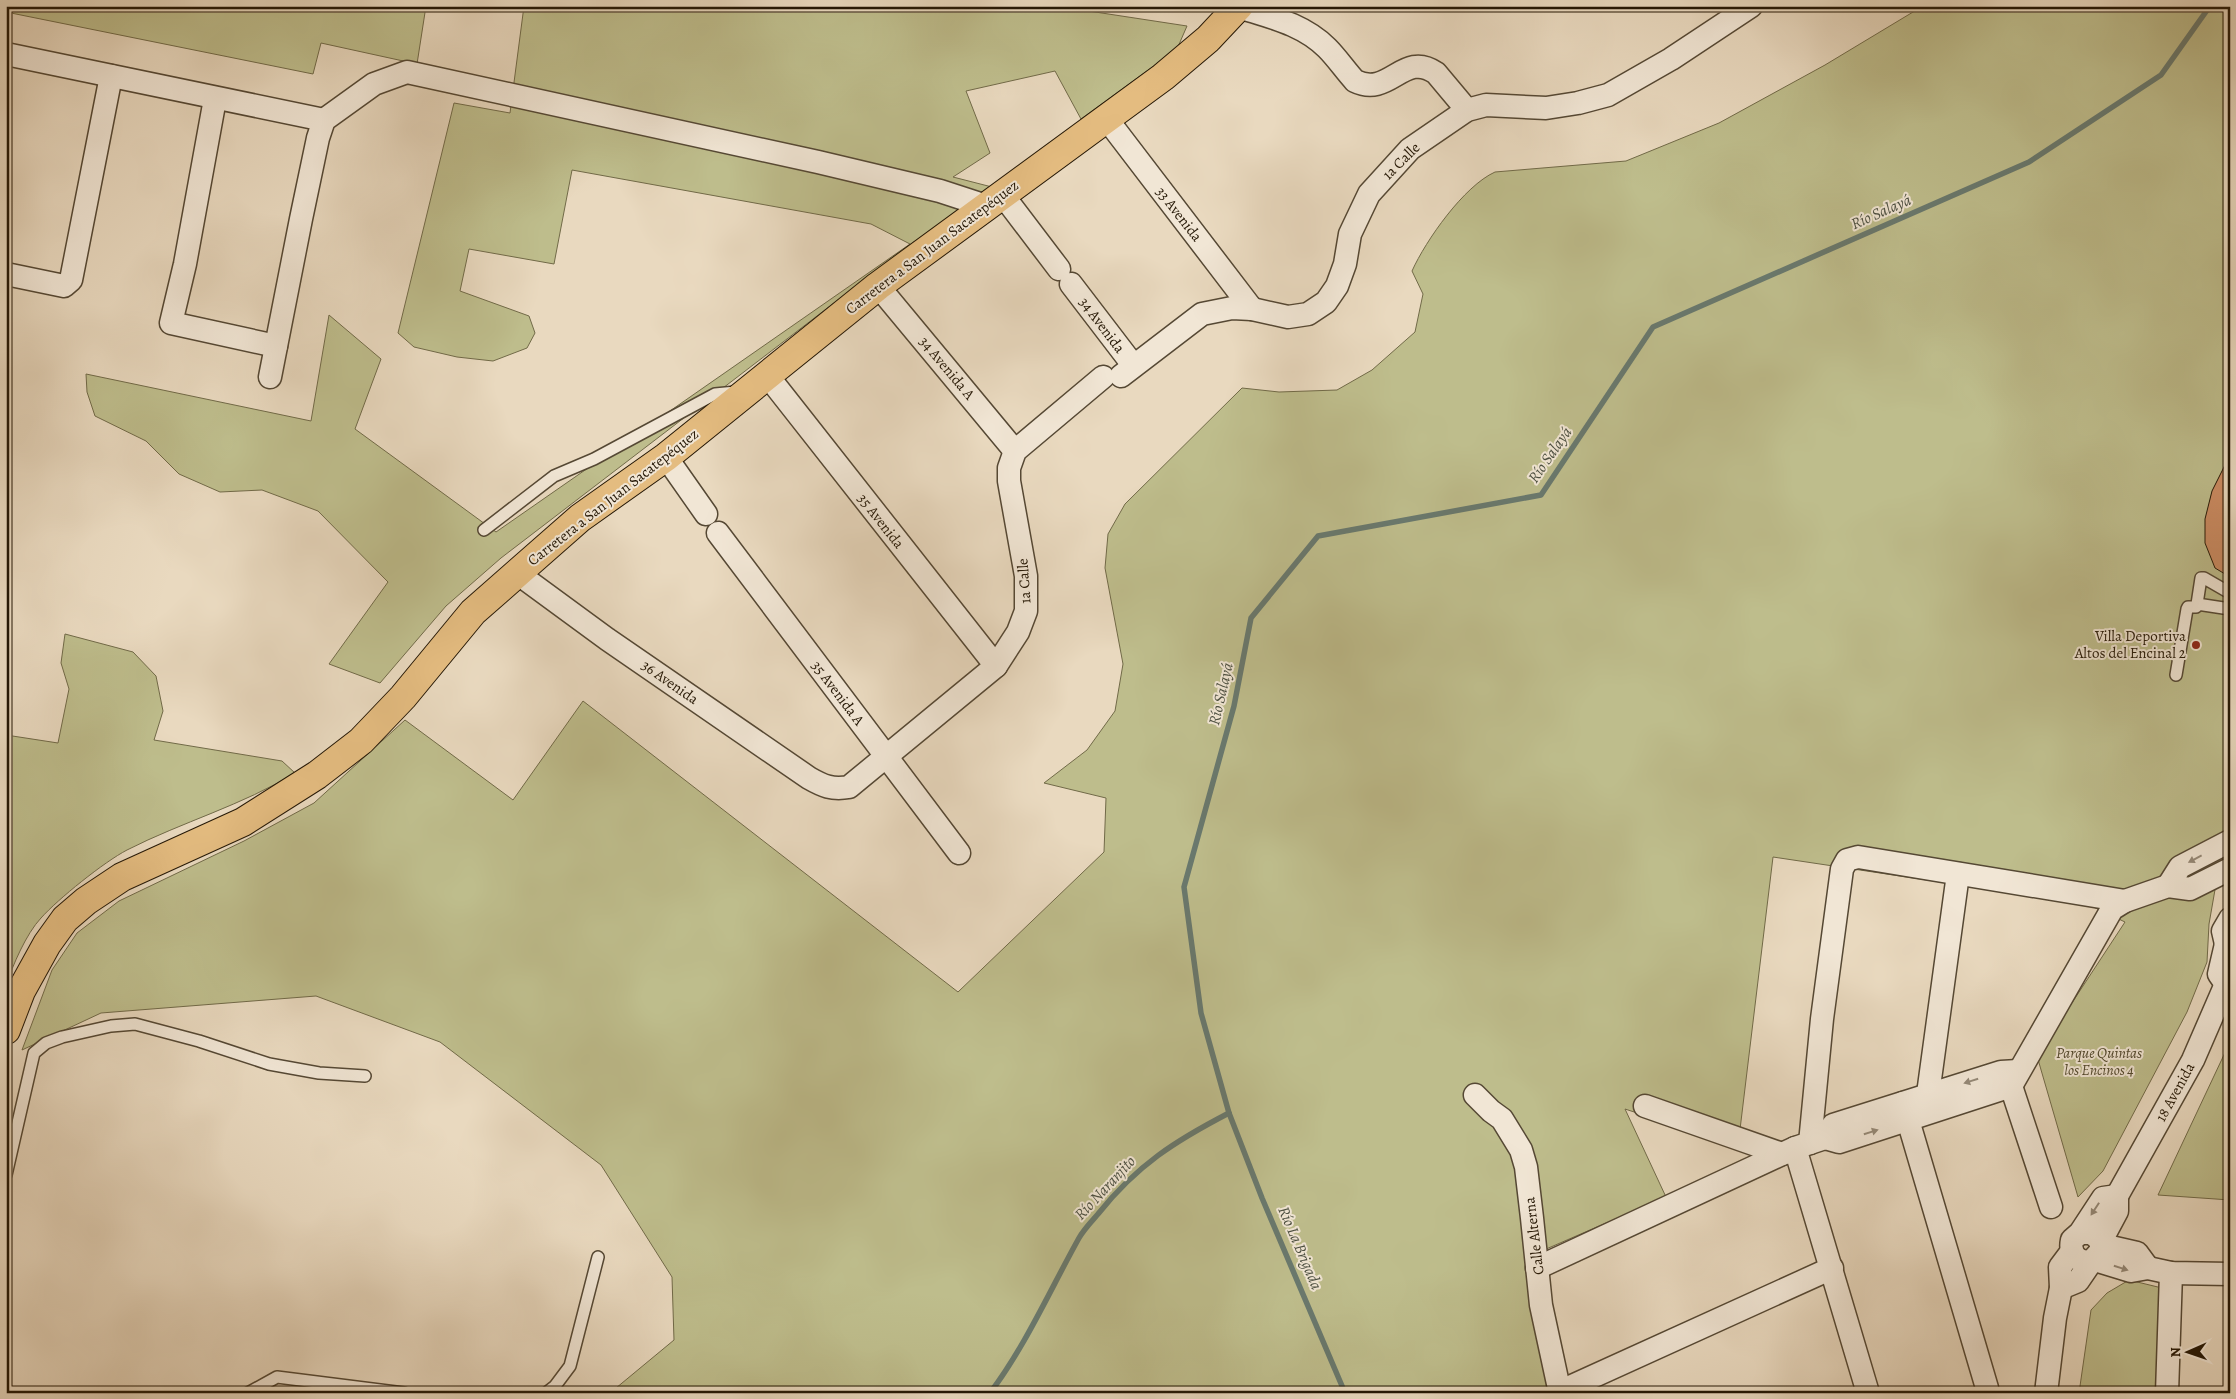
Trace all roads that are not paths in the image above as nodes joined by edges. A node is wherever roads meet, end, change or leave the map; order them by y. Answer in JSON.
{"nodes":[{"id":1,"x":1239,"y":6,"type":"edge"},
{"id":2,"x":1751,"y":6,"type":"edge"},
{"id":3,"x":6,"y":54,"type":"edge"},
{"id":4,"x":111,"y":76,"type":"junction"},
{"id":5,"x":215,"y":99,"type":"junction"},
{"id":6,"x":1467,"y":110,"type":"junction"},
{"id":7,"x":1106,"y":118,"type":"junction"},
{"id":8,"x":324,"y":120,"type":"junction"},
{"id":9,"x":994,"y":200,"type":"junction"},
{"id":10,"x":6,"y":274,"type":"edge"},
{"id":11,"x":878,"y":286,"type":"junction"},
{"id":12,"x":1252,"y":309,"type":"junction"},
{"id":13,"x":276,"y":346,"type":"junction"},
{"id":14,"x":1119,"y":373,"type":"junction"},
{"id":15,"x":767,"y":375,"type":"junction"},
{"id":16,"x":270,"y":377,"type":"dead end"},
{"id":17,"x":746,"y":391,"type":"junction"},
{"id":18,"x":1015,"y":451,"type":"junction"},
{"id":19,"x":666,"y":457,"type":"junction"},
{"id":20,"x":706,"y":514,"type":"dead end"},
{"id":21,"x":484,"y":530,"type":"dead end"},
{"id":22,"x":718,"y":533,"type":"dead end"},
{"id":23,"x":517,"y":573,"type":"junction"},
{"id":24,"x":2230,"y":593,"type":"edge"},
{"id":25,"x":2197,"y":604,"type":"junction"},
{"id":26,"x":2230,"y":608,"type":"edge"},
{"id":27,"x":996,"y":666,"type":"junction"},
{"id":28,"x":2176,"y":675,"type":"dead end"},
{"id":29,"x":886,"y":756,"type":"junction"},
{"id":30,"x":826,"y":787,"type":"joint"},
{"id":31,"x":2230,"y":841,"type":"edge"},
{"id":32,"x":959,"y":853,"type":"dead end"},
{"id":33,"x":2230,"y":869,"type":"edge"},
{"id":34,"x":1958,"y":874,"type":"junction"},
{"id":35,"x":2168,"y":886,"type":"junction"},
{"id":36,"x":2125,"y":901,"type":"junction"},
{"id":37,"x":2230,"y":919,"type":"edge"},
{"id":38,"x":2228,"y":945,"type":"edge"},
{"id":39,"x":2228,"y":983,"type":"edge"},
{"id":40,"x":6,"y":1030,"type":"edge"},
{"id":41,"x":365,"y":1076,"type":"dead end"},
{"id":42,"x":2014,"y":1079,"type":"junction"},
{"id":43,"x":1928,"y":1094,"type":"junction"},
{"id":44,"x":1475,"y":1095,"type":"dead end"},
{"id":45,"x":1645,"y":1106,"type":"dead end"},
{"id":46,"x":1906,"y":1111,"type":"junction"},
{"id":47,"x":1803,"y":1146,"type":"junction"},
{"id":48,"x":6,"y":1174,"type":"edge"},
{"id":49,"x":2051,"y":1207,"type":"dead end"},
{"id":50,"x":2090,"y":1248,"type":"junction"},
{"id":51,"x":598,"y":1257,"type":"dead end"},
{"id":52,"x":1537,"y":1268,"type":"junction"},
{"id":53,"x":1832,"y":1268,"type":"junction"},
{"id":54,"x":2171,"y":1273,"type":"junction"},
{"id":55,"x":2230,"y":1274,"type":"edge"},
{"id":56,"x":1987,"y":1388,"type":"dead end"},
{"id":57,"x":1860,"y":1390,"type":"edge"},
{"id":58,"x":1560,"y":1392,"type":"edge"},
{"id":59,"x":248,"y":1393,"type":"edge"},
{"id":60,"x":404,"y":1393,"type":"edge"},
{"id":61,"x":546,"y":1393,"type":"edge"},
{"id":62,"x":2046,"y":1393,"type":"edge"},
{"id":63,"x":2167,"y":1393,"type":"edge"}],
"edges":[{"from":1,"to":6,"type":"street"},
{"from":1,"to":7,"type":"main road","name":"Carretera a San Juan Sacatepéquez"},
{"from":2,"to":6,"type":"street","name":"1a Calle"},
{"from":3,"to":4,"type":"street"},
{"from":4,"to":5,"type":"street"},
{"from":4,"to":10,"type":"street"},
{"from":5,"to":8,"type":"street"},
{"from":5,"to":13,"type":"street"},
{"from":6,"to":12,"type":"street","name":"1a Calle"},
{"from":7,"to":9,"type":"main road","name":"Carretera a San Juan Sacatepéquez"},
{"from":7,"to":12,"type":"street","name":"33 Avenida"},
{"from":8,"to":9,"type":"street"},
{"from":8,"to":13,"type":"street"},
{"from":9,"to":11,"type":"main road","name":"Carretera a San Juan Sacatepéquez"},
{"from":9,"to":14,"type":"street","name":"34 Avenida"},
{"from":11,"to":15,"type":"main road","name":"Carretera a San Juan Sacatepéquez"},
{"from":11,"to":18,"type":"street","name":"34 Avenida A"},
{"from":12,"to":14,"type":"street","name":"1a Calle"},
{"from":13,"to":16,"type":"street"},
{"from":14,"to":18,"type":"street","name":"1a Calle"},
{"from":15,"to":17,"type":"main road","name":"Carretera a San Juan Sacatepéquez"},
{"from":15,"to":27,"type":"street","name":"35 Avenida"},
{"from":17,"to":19,"type":"main road","name":"Carretera a San Juan Sacatepéquez"},
{"from":17,"to":21,"type":"lane"},
{"from":18,"to":27,"type":"street","name":"1a Calle"},
{"from":19,"to":20,"type":"street"},
{"from":19,"to":23,"type":"main road","name":"Carretera a San Juan Sacatepéquez"},
{"from":22,"to":29,"type":"street","name":"35 Avenida A"},
{"from":23,"to":30,"type":"street","name":"36 Avenida"},
{"from":23,"to":40,"type":"main road","name":"Carretera a San Juan Sacatepéquez"},
{"from":24,"to":25,"type":"lane"},
{"from":25,"to":26,"type":"lane"},
{"from":25,"to":28,"type":"lane"},
{"from":27,"to":29,"type":"street","name":"1a Calle"},
{"from":29,"to":30,"type":"street","name":"1a Calle"},
{"from":29,"to":32,"type":"street","name":"35 Avenida A"},
{"from":31,"to":35,"type":"street","one_way":true},
{"from":33,"to":35,"type":"street"},
{"from":34,"to":36,"type":"street"},
{"from":34,"to":43,"type":"street"},
{"from":34,"to":47,"type":"street"},
{"from":35,"to":36,"type":"street"},
{"from":36,"to":42,"type":"street"},
{"from":37,"to":38,"type":"street","name":"18 Avenida"},
{"from":38,"to":39,"type":"street","name":"18 Avenida"},
{"from":39,"to":50,"type":"street","name":"18 Avenida"},
{"from":41,"to":48,"type":"lane"},
{"from":42,"to":43,"type":"street","one_way":true},
{"from":42,"to":46,"type":"street"},
{"from":42,"to":49,"type":"street"},
{"from":43,"to":46,"type":"street"},
{"from":44,"to":52,"type":"street","name":"Calle Alterna"},
{"from":45,"to":47,"type":"street"},
{"from":46,"to":47,"type":"street"},
{"from":46,"to":56,"type":"street"},
{"from":47,"to":52,"type":"street"},
{"from":47,"to":53,"type":"street"},
{"from":50,"to":54,"type":"street"},
{"from":50,"to":62,"type":"street"},
{"from":51,"to":61,"type":"lane"},
{"from":52,"to":58,"type":"street","name":"Calle Alterna"},
{"from":53,"to":57,"type":"street"},
{"from":53,"to":58,"type":"street"},
{"from":54,"to":55,"type":"street"},
{"from":54,"to":63,"type":"street"},
{"from":59,"to":60,"type":"lane"}]}
